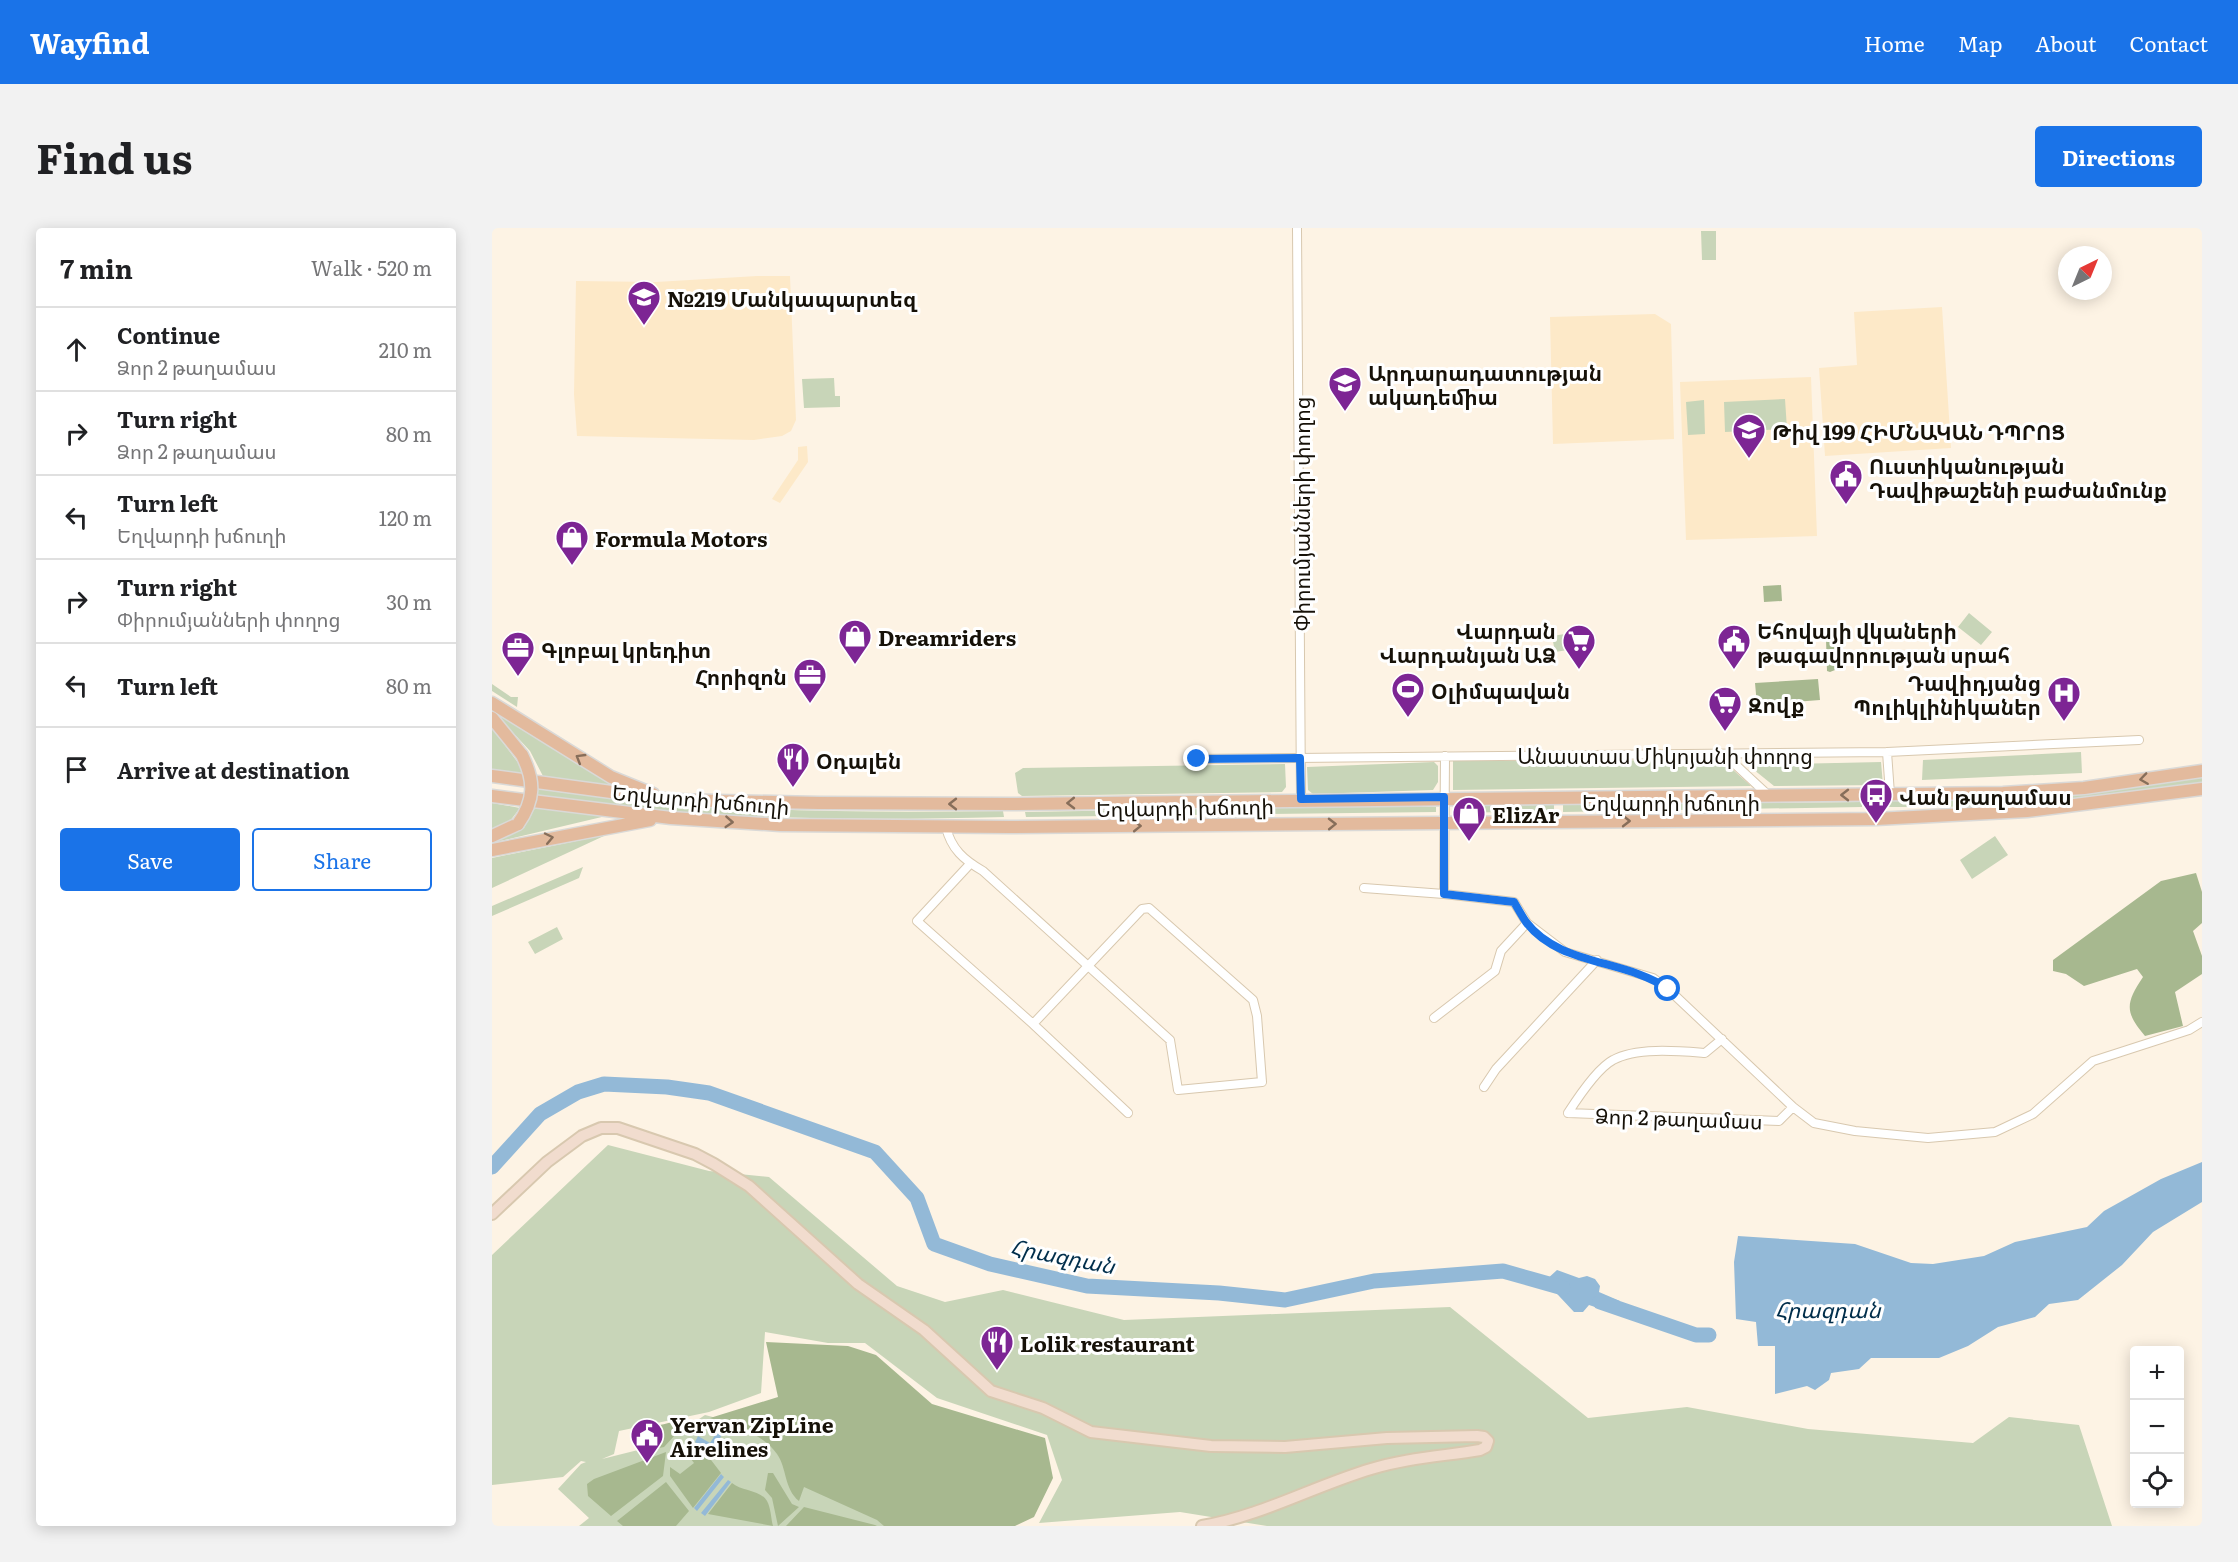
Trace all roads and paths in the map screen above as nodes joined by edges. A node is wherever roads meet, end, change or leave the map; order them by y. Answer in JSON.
{"nodes":[{"id":1,"x":1297,"y":228,"type":"edge"},
{"id":2,"x":492,"y":703,"type":"edge"},
{"id":3,"x":492,"y":718,"type":"edge"},
{"id":4,"x":2139,"y":740,"type":"dead end"},
{"id":5,"x":1887,"y":752,"type":"junction"},
{"id":6,"x":1725,"y":755,"type":"junction"},
{"id":7,"x":1445,"y":756,"type":"junction"},
{"id":8,"x":1300,"y":758,"type":"junction"},
{"id":9,"x":1190,"y":759,"type":"dead end"},
{"id":10,"x":2202,"y":771,"type":"edge"},
{"id":11,"x":492,"y":776,"type":"edge"},
{"id":12,"x":2202,"y":789,"type":"edge"},
{"id":13,"x":1890,"y":794,"type":"junction"},
{"id":14,"x":1921,"y":794,"type":"junction"},
{"id":15,"x":1768,"y":795,"type":"junction"},
{"id":16,"x":492,"y":796,"type":"edge"},
{"id":17,"x":1444,"y":797,"type":"junction"},
{"id":18,"x":1301,"y":799,"type":"junction"},
{"id":19,"x":671,"y":800,"type":"junction"},
{"id":20,"x":1011,"y":804,"type":"junction"},
{"id":21,"x":1921,"y":816,"type":"junction"},
{"id":22,"x":671,"y":818,"type":"junction"},
{"id":23,"x":1444,"y":823,"type":"junction"},
{"id":24,"x":946,"y":827,"type":"junction"},
{"id":25,"x":1010,"y":827,"type":"junction"},
{"id":26,"x":492,"y":836,"type":"edge"},
{"id":27,"x":492,"y":850,"type":"edge"},
{"id":28,"x":970,"y":864,"type":"junction"},
{"id":29,"x":1364,"y":888,"type":"dead end"},
{"id":30,"x":1444,"y":894,"type":"junction"},
{"id":31,"x":1527,"y":923,"type":"junction"},
{"id":32,"x":1597,"y":960,"type":"junction"},
{"id":33,"x":1088,"y":966,"type":"junction"},
{"id":34,"x":1434,"y":1018,"type":"dead end"},
{"id":35,"x":2202,"y":1022,"type":"edge"},
{"id":36,"x":1033,"y":1024,"type":"junction"},
{"id":37,"x":1722,"y":1039,"type":"junction"},
{"id":38,"x":1484,"y":1087,"type":"dead end"},
{"id":39,"x":1793,"y":1107,"type":"junction"},
{"id":40,"x":1128,"y":1113,"type":"dead end"},
{"id":41,"x":492,"y":1214,"type":"edge"},
{"id":42,"x":1202,"y":1526,"type":"edge"}],
"edges":[{"from":1,"to":8,"type":"street","name":"Փիրումյանների փողոց"},
{"from":19,"to":2,"type":"main road","one_way":true},
{"from":3,"to":26,"type":"main road","bridge":true},
{"from":4,"to":5,"type":"street","name":"Անաստաս Միկոյանի փողոց"},
{"from":5,"to":6,"type":"street","name":"Անաստաս Միկոյանի փողոց"},
{"from":5,"to":13,"type":"street"},
{"from":6,"to":7,"type":"street","name":"Անաստաս Միկոյանի փողոց"},
{"from":6,"to":15,"type":"street"},
{"from":7,"to":8,"type":"street","name":"Անաստաս Միկոյանի փողոց"},
{"from":7,"to":17,"type":"street"},
{"from":8,"to":9,"type":"street","name":"Անաստաս Միկոյանի փողոց"},
{"from":8,"to":18,"type":"street","name":"Փիրումյանների փողոց"},
{"from":10,"to":14,"type":"main road","name":"Եղվարդի խճուղի","one_way":true},
{"from":11,"to":19,"type":"main road","name":"Եղվարդի խճուղի"},
{"from":12,"to":21,"type":"main road","name":"Եղվարդի խճուղի"},
{"from":13,"to":14,"type":"main road","name":"Եղվարդի խճուղի"},
{"from":13,"to":15,"type":"main road","name":"Եղվարդի խճուղի","one_way":true},
{"from":14,"to":21,"type":"main road"},
{"from":15,"to":17,"type":"main road","name":"Եղվարդի խճուղի"},
{"from":16,"to":22,"type":"main road","name":"Եղվարդի խճուղի"},
{"from":17,"to":18,"type":"main road","name":"Եղվարդի խճուղի"},
{"from":17,"to":23,"type":"street"},
{"from":18,"to":20,"type":"main road","name":"Եղվարդի խճուղի","one_way":true},
{"from":20,"to":19,"type":"main road","name":"Եղվարդի խճուղի","one_way":true},
{"from":20,"to":25,"type":"main road"},
{"from":23,"to":21,"type":"main road","name":"Եղվարդի խճուղի","one_way":true},
{"from":22,"to":24,"type":"main road","name":"Եղվարդի խճուղի","one_way":true},
{"from":27,"to":22,"type":"main road","one_way":true},
{"from":25,"to":23,"type":"main road","name":"Եղվարդի խճուղի","one_way":true},
{"from":23,"to":30,"type":"street"},
{"from":24,"to":25,"type":"main road","name":"Եղվարդի խճուղի"},
{"from":24,"to":28,"type":"street"},
{"from":28,"to":33,"type":"street"},
{"from":28,"to":36,"type":"street"},
{"from":29,"to":30,"type":"street"},
{"from":30,"to":31,"type":"street","name":"Ձոր 2 թաղամաս"},
{"from":31,"to":32,"type":"street","name":"Ձոր 2 թաղամաս"},
{"from":31,"to":34,"type":"street"},
{"from":32,"to":37,"type":"street","name":"Ձոր 2 թաղամաս"},
{"from":32,"to":38,"type":"street"},
{"from":33,"to":33,"type":"street"},
{"from":33,"to":36,"type":"street"},
{"from":35,"to":39,"type":"street"},
{"from":36,"to":40,"type":"street"},
{"from":37,"to":39,"type":"street","name":"Ձոր 2 թաղամաս"},
{"from":37,"to":39,"type":"street","name":"Ձոր 2 թաղամաս"},
{"from":41,"to":42,"type":"street"}]}
